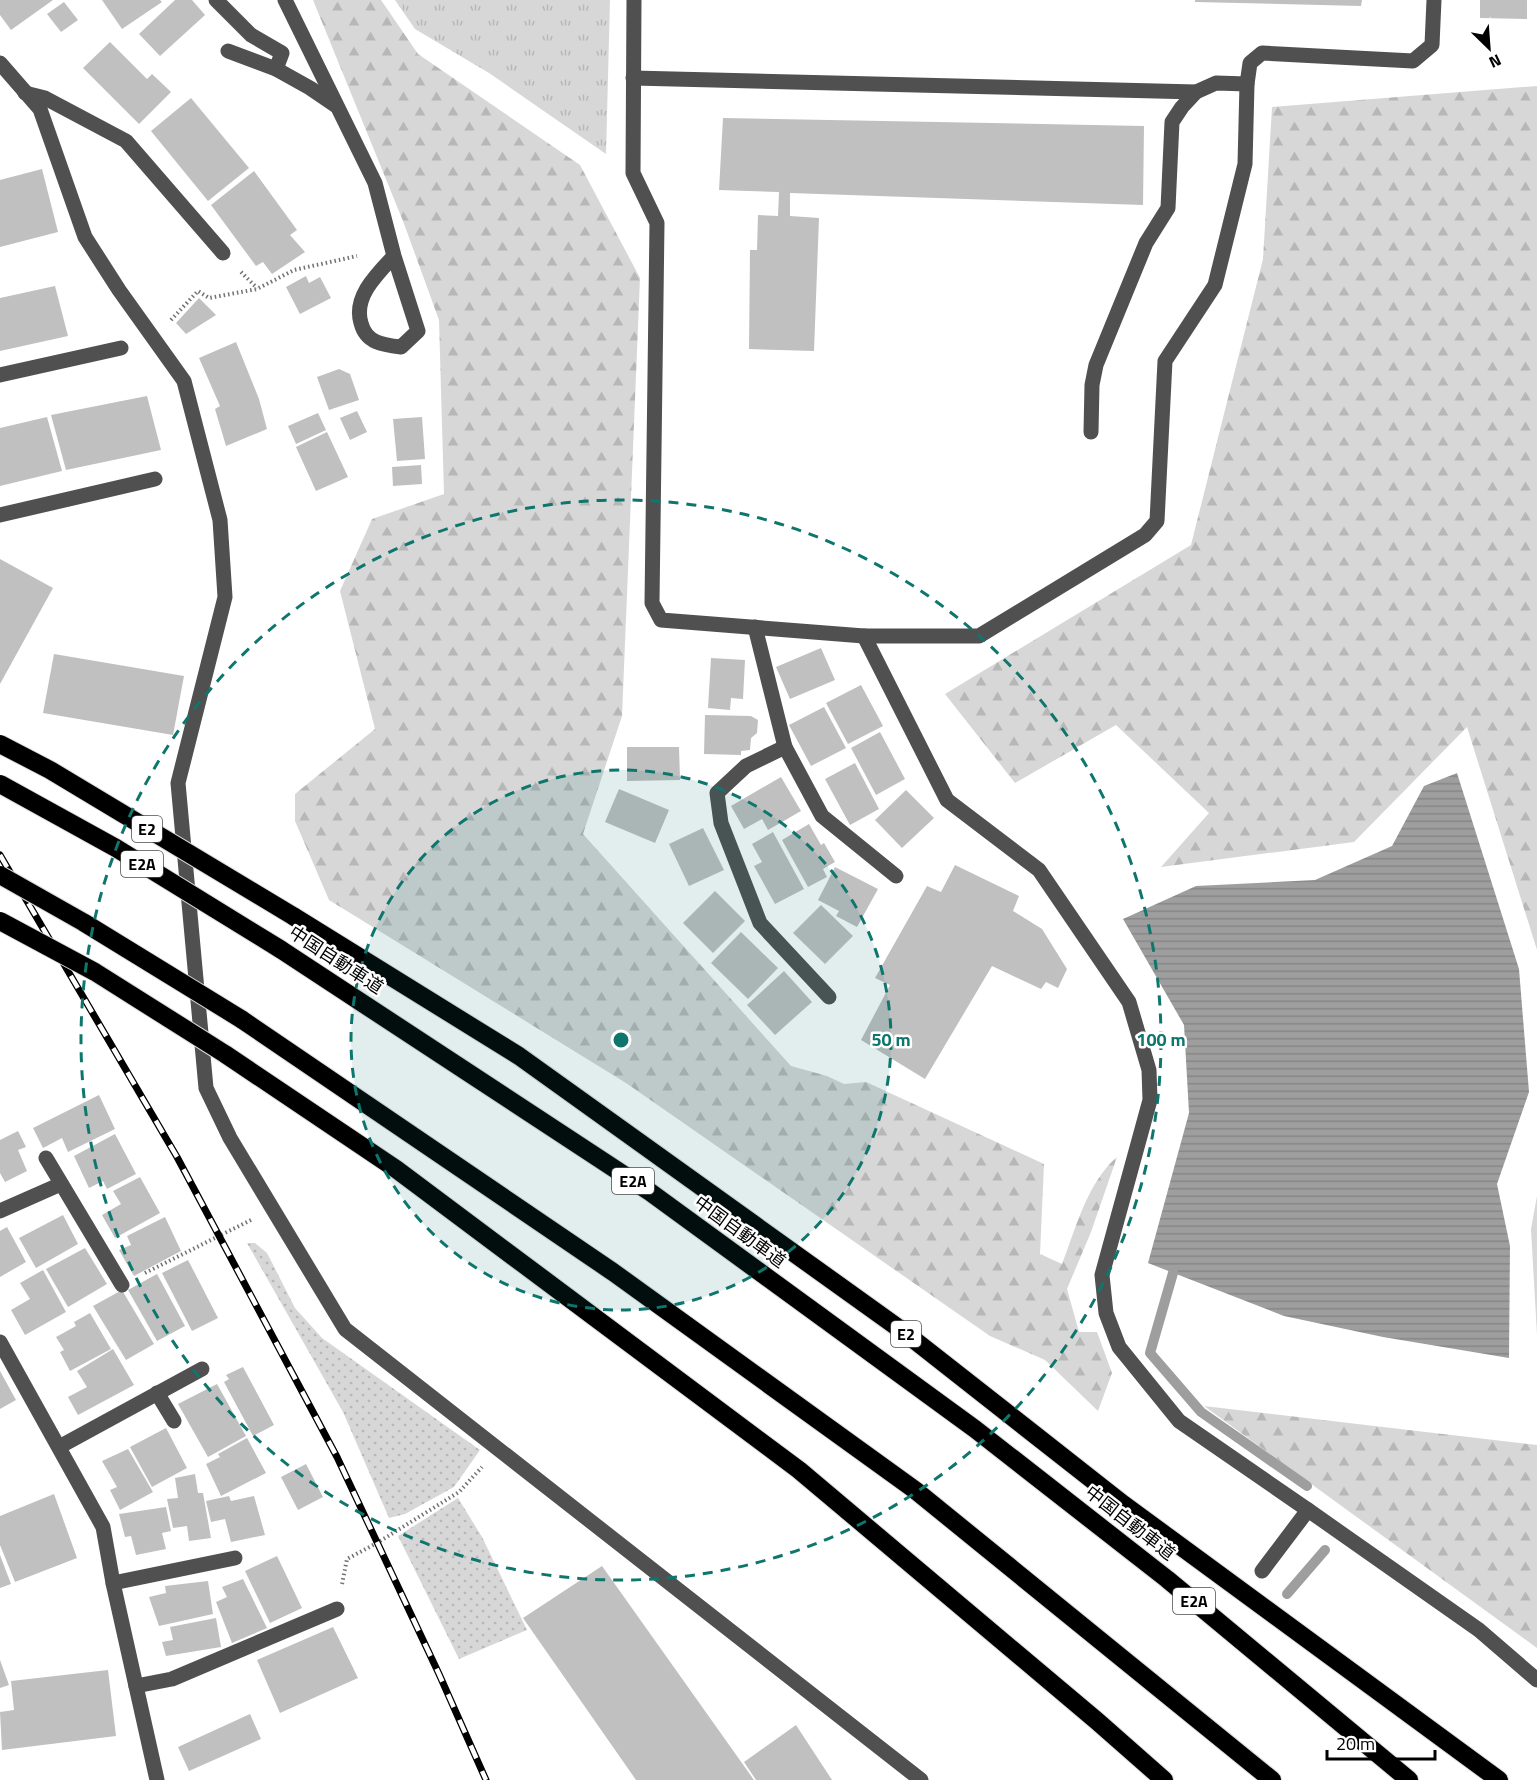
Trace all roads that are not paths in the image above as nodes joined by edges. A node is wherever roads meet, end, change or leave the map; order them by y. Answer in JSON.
{"nodes":[{"id":1,"x":216,"y":0,"type":"edge"},
{"id":2,"x":285,"y":0,"type":"edge"},
{"id":3,"x":634,"y":0,"type":"edge"},
{"id":4,"x":1434,"y":0,"type":"edge"},
{"id":5,"x":228,"y":51,"type":"dead end"},
{"id":6,"x":0,"y":63,"type":"edge"},
{"id":7,"x":276,"y":69,"type":"junction"},
{"id":8,"x":633,"y":78,"type":"junction"},
{"id":9,"x":1246,"y":84,"type":"junction"},
{"id":10,"x":1196,"y":92,"type":"junction"},
{"id":11,"x":25,"y":93,"type":"junction"},
{"id":12,"x":337,"y":107,"type":"junction"},
{"id":13,"x":223,"y":253,"type":"dead end"},
{"id":14,"x":394,"y":256,"type":"junction"},
{"id":15,"x":121,"y":348,"type":"dead end"},
{"id":16,"x":0,"y":375,"type":"edge"},
{"id":17,"x":1091,"y":432,"type":"dead end"},
{"id":18,"x":155,"y":479,"type":"dead end"},
{"id":19,"x":0,"y":515,"type":"edge"},
{"id":20,"x":755,"y":627,"type":"junction"},
{"id":21,"x":864,"y":636,"type":"junction"},
{"id":22,"x":0,"y":744,"type":"edge"},
{"id":23,"x":784,"y":747,"type":"junction"},
{"id":24,"x":0,"y":784,"type":"edge"},
{"id":25,"x":0,"y":875,"type":"edge"},
{"id":26,"x":896,"y":876,"type":"dead end"},
{"id":27,"x":0,"y":921,"type":"edge"},
{"id":28,"x":829,"y":998,"type":"dead end"},
{"id":29,"x":46,"y":1158,"type":"dead end"},
{"id":30,"x":61,"y":1184,"type":"junction"},
{"id":31,"x":0,"y":1211,"type":"edge"},
{"id":32,"x":122,"y":1285,"type":"road end"},
{"id":33,"x":0,"y":1341,"type":"edge"},
{"id":34,"x":202,"y":1369,"type":"dead end"},
{"id":35,"x":157,"y":1393,"type":"junction"},
{"id":36,"x":174,"y":1421,"type":"dead end"},
{"id":37,"x":59,"y":1447,"type":"junction"},
{"id":38,"x":1308,"y":1510,"type":"junction"},
{"id":39,"x":235,"y":1558,"type":"dead end"},
{"id":40,"x":1262,"y":1572,"type":"dead end"},
{"id":41,"x":113,"y":1583,"type":"junction"},
{"id":42,"x":337,"y":1609,"type":"road end"},
{"id":43,"x":1537,"y":1680,"type":"edge"},
{"id":44,"x":136,"y":1686,"type":"junction"},
{"id":45,"x":157,"y":1780,"type":"edge"},
{"id":46,"x":921,"y":1780,"type":"edge"},
{"id":47,"x":1164,"y":1780,"type":"edge"},
{"id":48,"x":1272,"y":1780,"type":"edge"},
{"id":49,"x":1409,"y":1780,"type":"edge"},
{"id":50,"x":1499,"y":1780,"type":"edge"}],
"edges":[{"from":1,"to":7,"type":"street"},
{"from":2,"to":12,"type":"street"},
{"from":3,"to":8,"type":"street"},
{"from":4,"to":9,"type":"street"},
{"from":5,"to":7,"type":"street"},
{"from":6,"to":11,"type":"street"},
{"from":7,"to":12,"type":"street"},
{"from":8,"to":10,"type":"street"},
{"from":8,"to":20,"type":"street"},
{"from":9,"to":10,"type":"street"},
{"from":9,"to":21,"type":"street"},
{"from":10,"to":17,"type":"street"},
{"from":11,"to":13,"type":"street"},
{"from":11,"to":46,"type":"street"},
{"from":12,"to":14,"type":"street"},
{"from":14,"to":14,"type":"street"},
{"from":15,"to":16,"type":"street"},
{"from":18,"to":19,"type":"street"},
{"from":20,"to":21,"type":"street"},
{"from":20,"to":23,"type":"street"},
{"from":21,"to":38,"type":"street"},
{"from":22,"to":50,"type":"highway","number":"E2","bridge":true},
{"from":23,"to":26,"type":"street"},
{"from":23,"to":28,"type":"street"},
{"from":24,"to":49,"type":"highway","name":"中国自動車道","number":"E2A","bridge":true},
{"from":25,"to":48,"type":"highway","bridge":true},
{"from":27,"to":47,"type":"highway","bridge":true},
{"from":29,"to":30,"type":"street"},
{"from":30,"to":31,"type":"street"},
{"from":30,"to":32,"type":"street"},
{"from":33,"to":37,"type":"street"},
{"from":34,"to":35,"type":"street"},
{"from":35,"to":36,"type":"street"},
{"from":35,"to":37,"type":"street"},
{"from":37,"to":41,"type":"street"},
{"from":38,"to":40,"type":"street"},
{"from":38,"to":43,"type":"street"},
{"from":39,"to":41,"type":"street"},
{"from":41,"to":44,"type":"street"},
{"from":42,"to":44,"type":"street"},
{"from":44,"to":45,"type":"street"}]}
